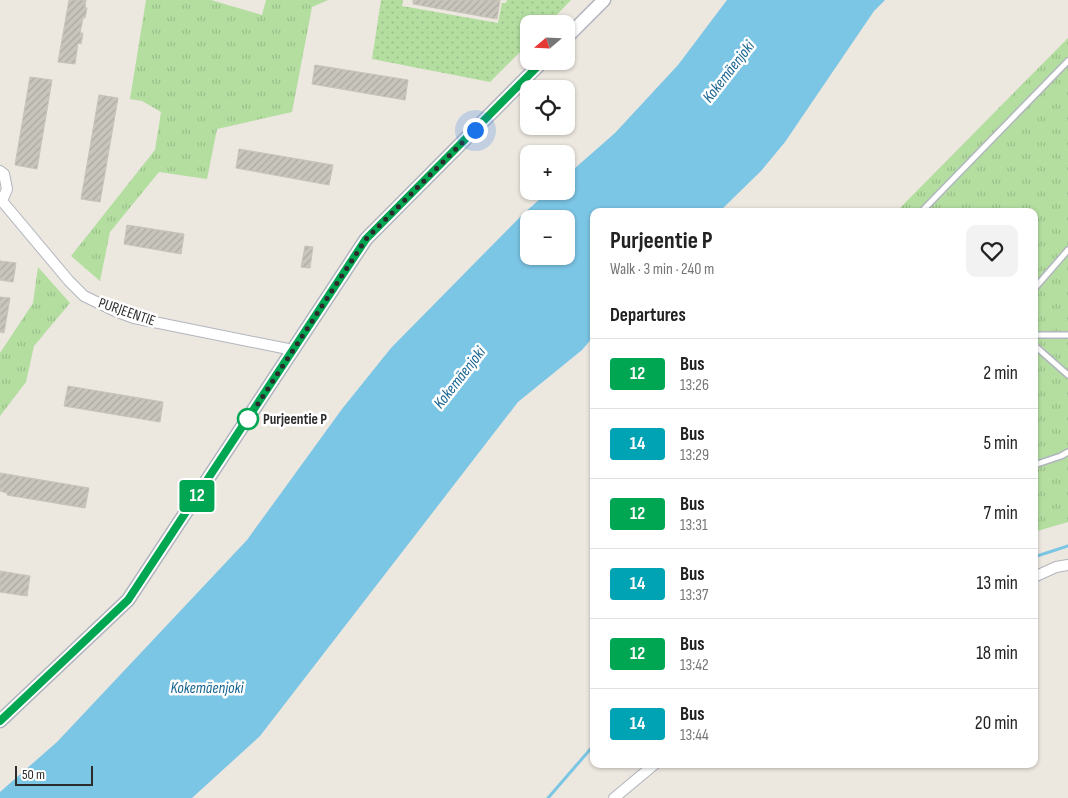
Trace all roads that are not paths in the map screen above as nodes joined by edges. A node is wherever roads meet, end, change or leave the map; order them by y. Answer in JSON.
{"nodes":[{"id":1,"x":604,"y":0,"type":"edge"},
{"id":2,"x":575,"y":29,"type":"edge"},
{"id":3,"x":1068,"y":61,"type":"edge"},
{"id":4,"x":534,"y":70,"type":"edge"},
{"id":5,"x":0,"y":171,"type":"edge"},
{"id":6,"x":1,"y":201,"type":"edge"},
{"id":7,"x":925,"y":208,"type":"edge"},
{"id":8,"x":1068,"y":250,"type":"edge"},
{"id":9,"x":1038,"y":284,"type":"edge"},
{"id":10,"x":1038,"y":335,"type":"edge"},
{"id":11,"x":1068,"y":336,"type":"edge"},
{"id":12,"x":1038,"y":349,"type":"edge"},
{"id":13,"x":293,"y":350,"type":"junction"},
{"id":14,"x":1068,"y":375,"type":"edge"},
{"id":15,"x":1068,"y":452,"type":"edge"},
{"id":16,"x":1038,"y":465,"type":"edge"},
{"id":17,"x":1068,"y":565,"type":"edge"},
{"id":18,"x":1038,"y":575,"type":"edge"},
{"id":19,"x":0,"y":721,"type":"edge"},
{"id":20,"x":650,"y":768,"type":"edge"},
{"id":21,"x":614,"y":798,"type":"edge"}],
"edges":[{"from":1,"to":2,"type":"street"},
{"from":3,"to":7,"type":"lane"},
{"from":4,"to":13,"type":"street"},
{"from":5,"to":6,"type":"street","name":"PURJEENTIE"},
{"from":6,"to":13,"type":"street","name":"PURJEENTIE"},
{"from":8,"to":9,"type":"lane"},
{"from":10,"to":11,"type":"lane"},
{"from":12,"to":14,"type":"lane"},
{"from":13,"to":19,"type":"street"},
{"from":15,"to":16,"type":"lane"},
{"from":17,"to":18,"type":"street"},
{"from":20,"to":21,"type":"street"}]}
